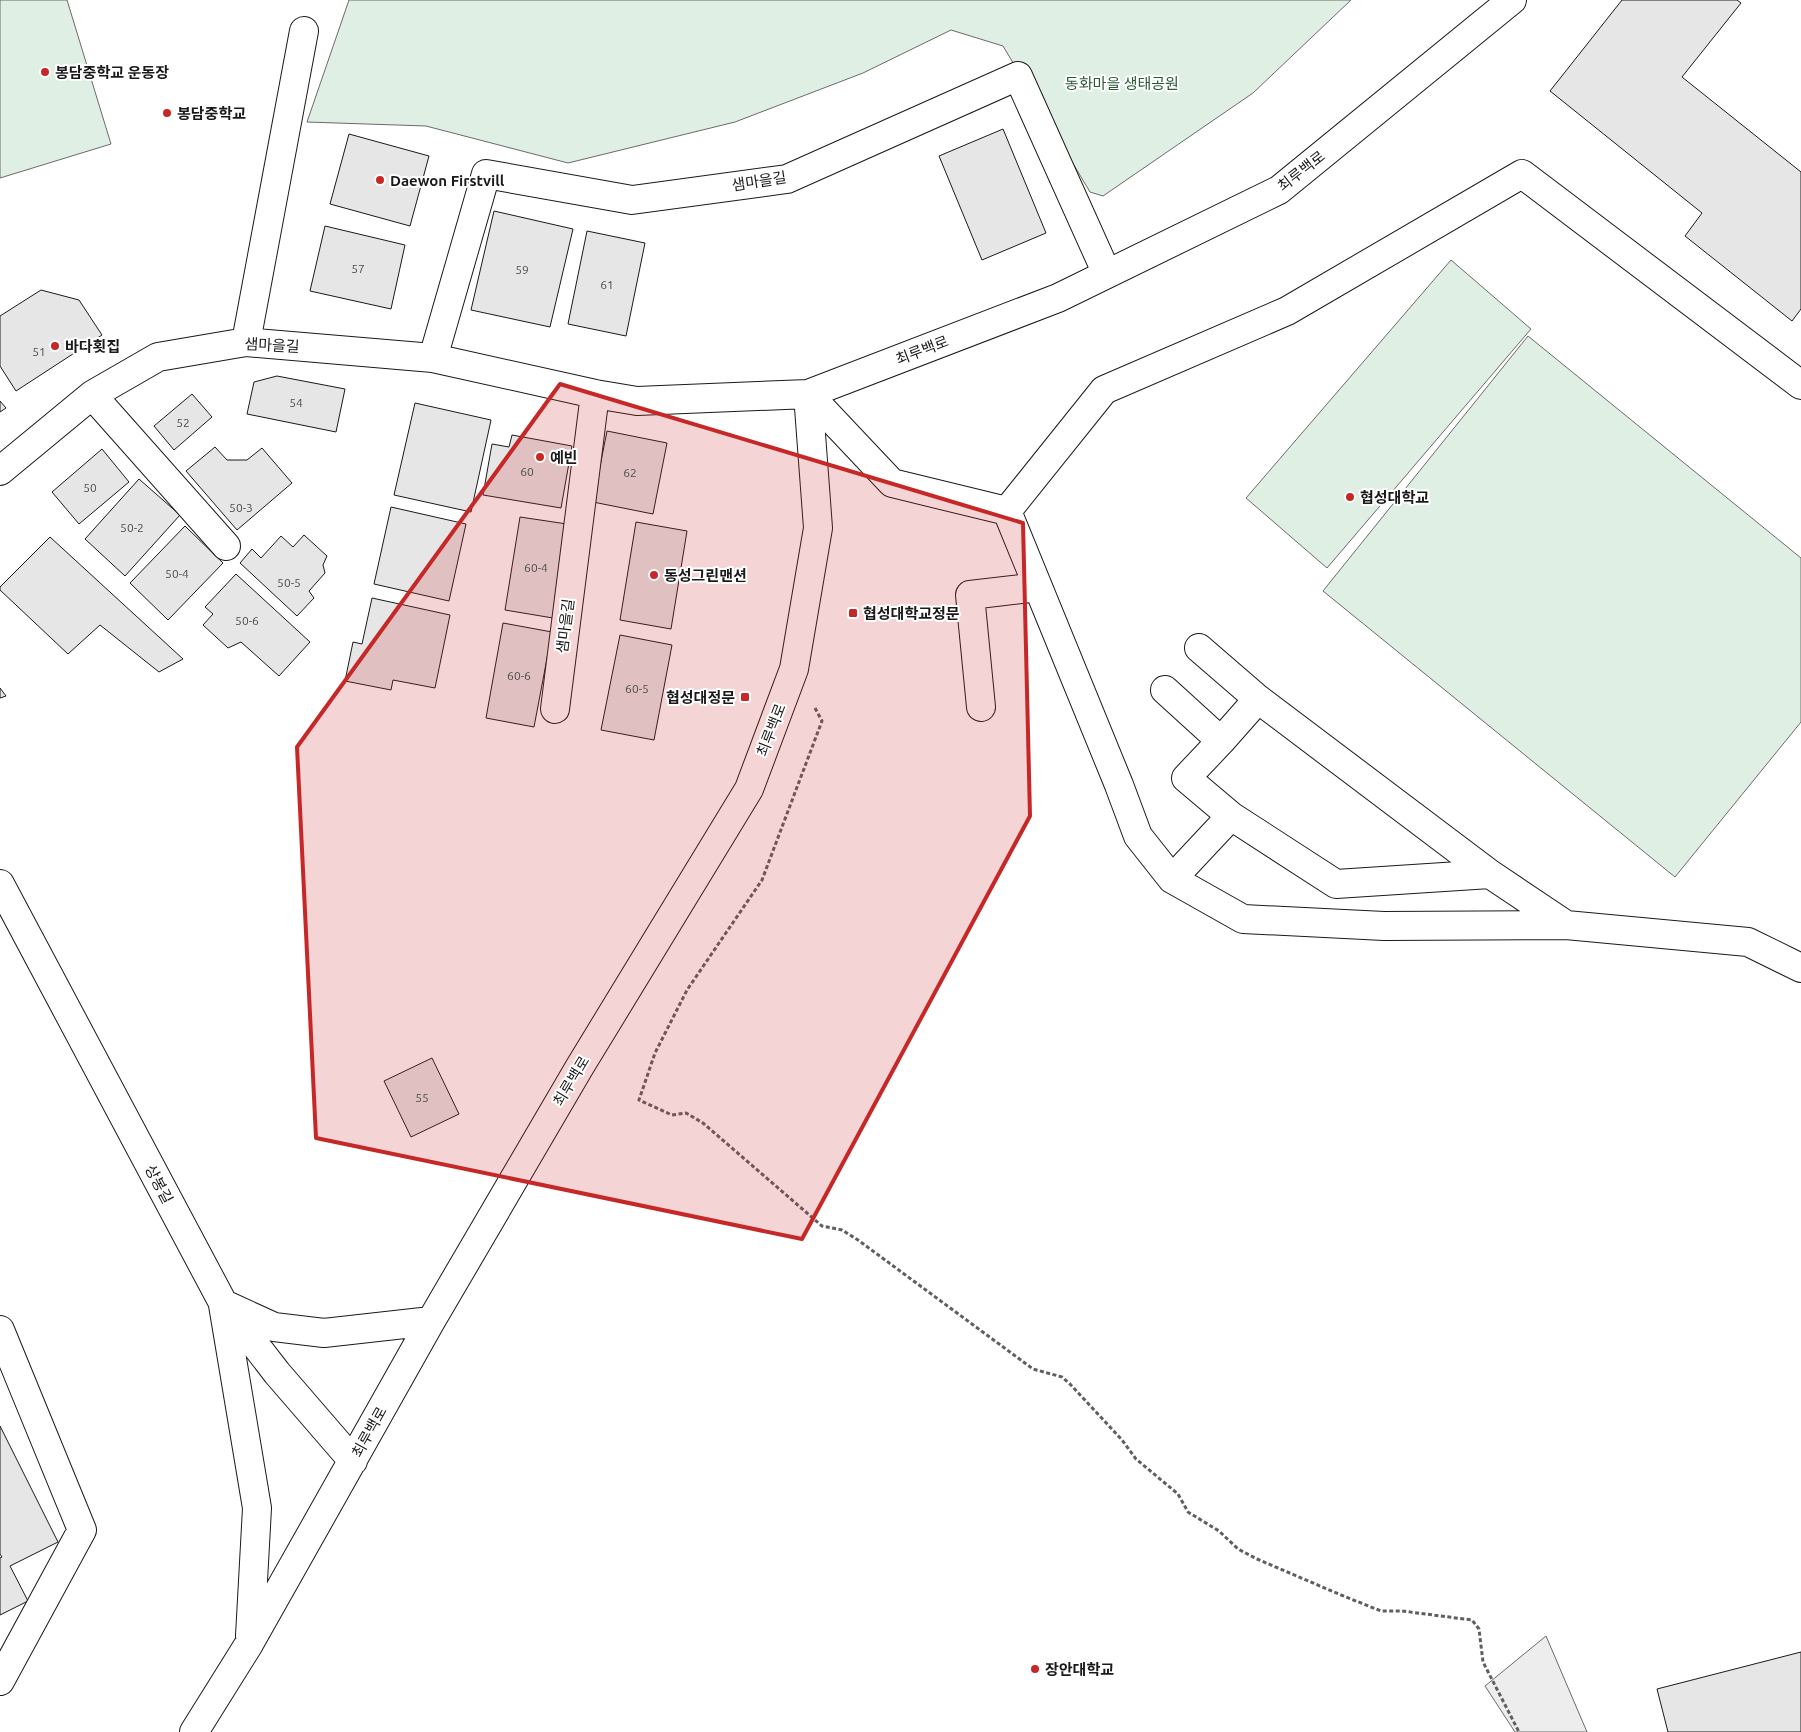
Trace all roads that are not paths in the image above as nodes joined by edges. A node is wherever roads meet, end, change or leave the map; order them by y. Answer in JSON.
{"nodes":[{"id":1,"x":1512,"y":0,"type":"edge"},
{"id":2,"x":304,"y":31,"type":"dead end"},
{"id":3,"x":1107,"y":274,"type":"junction"},
{"id":4,"x":246,"y":342,"type":"junction"},
{"id":5,"x":432,"y":358,"type":"junction"},
{"id":6,"x":1801,"y":385,"type":"edge"},
{"id":7,"x":595,"y":394,"type":"junction"},
{"id":8,"x":808,"y":394,"type":"junction"},
{"id":9,"x":92,"y":395,"type":"junction"},
{"id":10,"x":0,"y":471,"type":"edge"},
{"id":11,"x":1007,"y":511,"type":"junction"},
{"id":12,"x":226,"y":546,"type":"dead end"},
{"id":13,"x":1038,"y":587,"type":"junction"},
{"id":14,"x":1200,"y":648,"type":"dead end"},
{"id":15,"x":1165,"y":690,"type":"dead end"},
{"id":16,"x":1258,"y":699,"type":"junction"},
{"id":17,"x":981,"y":707,"type":"dead end"},
{"id":18,"x":555,"y":709,"type":"dead end"},
{"id":19,"x":1221,"y":741,"type":"junction"},
{"id":20,"x":1231,"y":816,"type":"junction"},
{"id":21,"x":1490,"y":874,"type":"junction"},
{"id":22,"x":1172,"y":879,"type":"junction"},
{"id":23,"x":0,"y":884,"type":"edge"},
{"id":24,"x":1566,"y":925,"type":"junction"},
{"id":25,"x":1801,"y":968,"type":"edge"},
{"id":26,"x":223,"y":1304,"type":"junction"},
{"id":27,"x":431,"y":1321,"type":"junction"},
{"id":28,"x":0,"y":1330,"type":"edge"},
{"id":29,"x":353,"y":1461,"type":"junction"},
{"id":30,"x":249,"y":1644,"type":"junction"},
{"id":31,"x":0,"y":1681,"type":"edge"},
{"id":32,"x":194,"y":1732,"type":"edge"}],
"edges":[{"from":1,"to":3,"type":"street","name":"최루백로"},
{"from":2,"to":4,"type":"street"},
{"from":3,"to":5,"type":"street","name":"샘마을길"},
{"from":3,"to":8,"type":"street","name":"최루백로"},
{"from":4,"to":5,"type":"street","name":"샘마을길"},
{"from":4,"to":9,"type":"street","name":"샘마을길"},
{"from":5,"to":7,"type":"street","name":"샘마을길"},
{"from":6,"to":11,"type":"street"},
{"from":7,"to":8,"type":"street","name":"샘마을길"},
{"from":7,"to":18,"type":"street","name":"샘마을길"},
{"from":8,"to":11,"type":"street"},
{"from":8,"to":27,"type":"street","name":"최루백로"},
{"from":9,"to":10,"type":"street","name":"샘마을길"},
{"from":9,"to":12,"type":"street"},
{"from":11,"to":13,"type":"street"},
{"from":13,"to":17,"type":"street"},
{"from":13,"to":22,"type":"street"},
{"from":14,"to":16,"type":"street"},
{"from":15,"to":19,"type":"street"},
{"from":16,"to":19,"type":"street"},
{"from":16,"to":21,"type":"street"},
{"from":19,"to":20,"type":"street"},
{"from":20,"to":21,"type":"street"},
{"from":20,"to":22,"type":"street"},
{"from":21,"to":24,"type":"street"},
{"from":22,"to":24,"type":"street"},
{"from":23,"to":26,"type":"street","name":"상봉길"},
{"from":24,"to":25,"type":"street"},
{"from":26,"to":27,"type":"street"},
{"from":26,"to":29,"type":"street","name":"상봉길"},
{"from":26,"to":30,"type":"street"},
{"from":27,"to":29,"type":"street","name":"최루백로"},
{"from":28,"to":31,"type":"street"},
{"from":29,"to":30,"type":"street","name":"최루백로"},
{"from":30,"to":32,"type":"street","name":"최루백로"}]}
